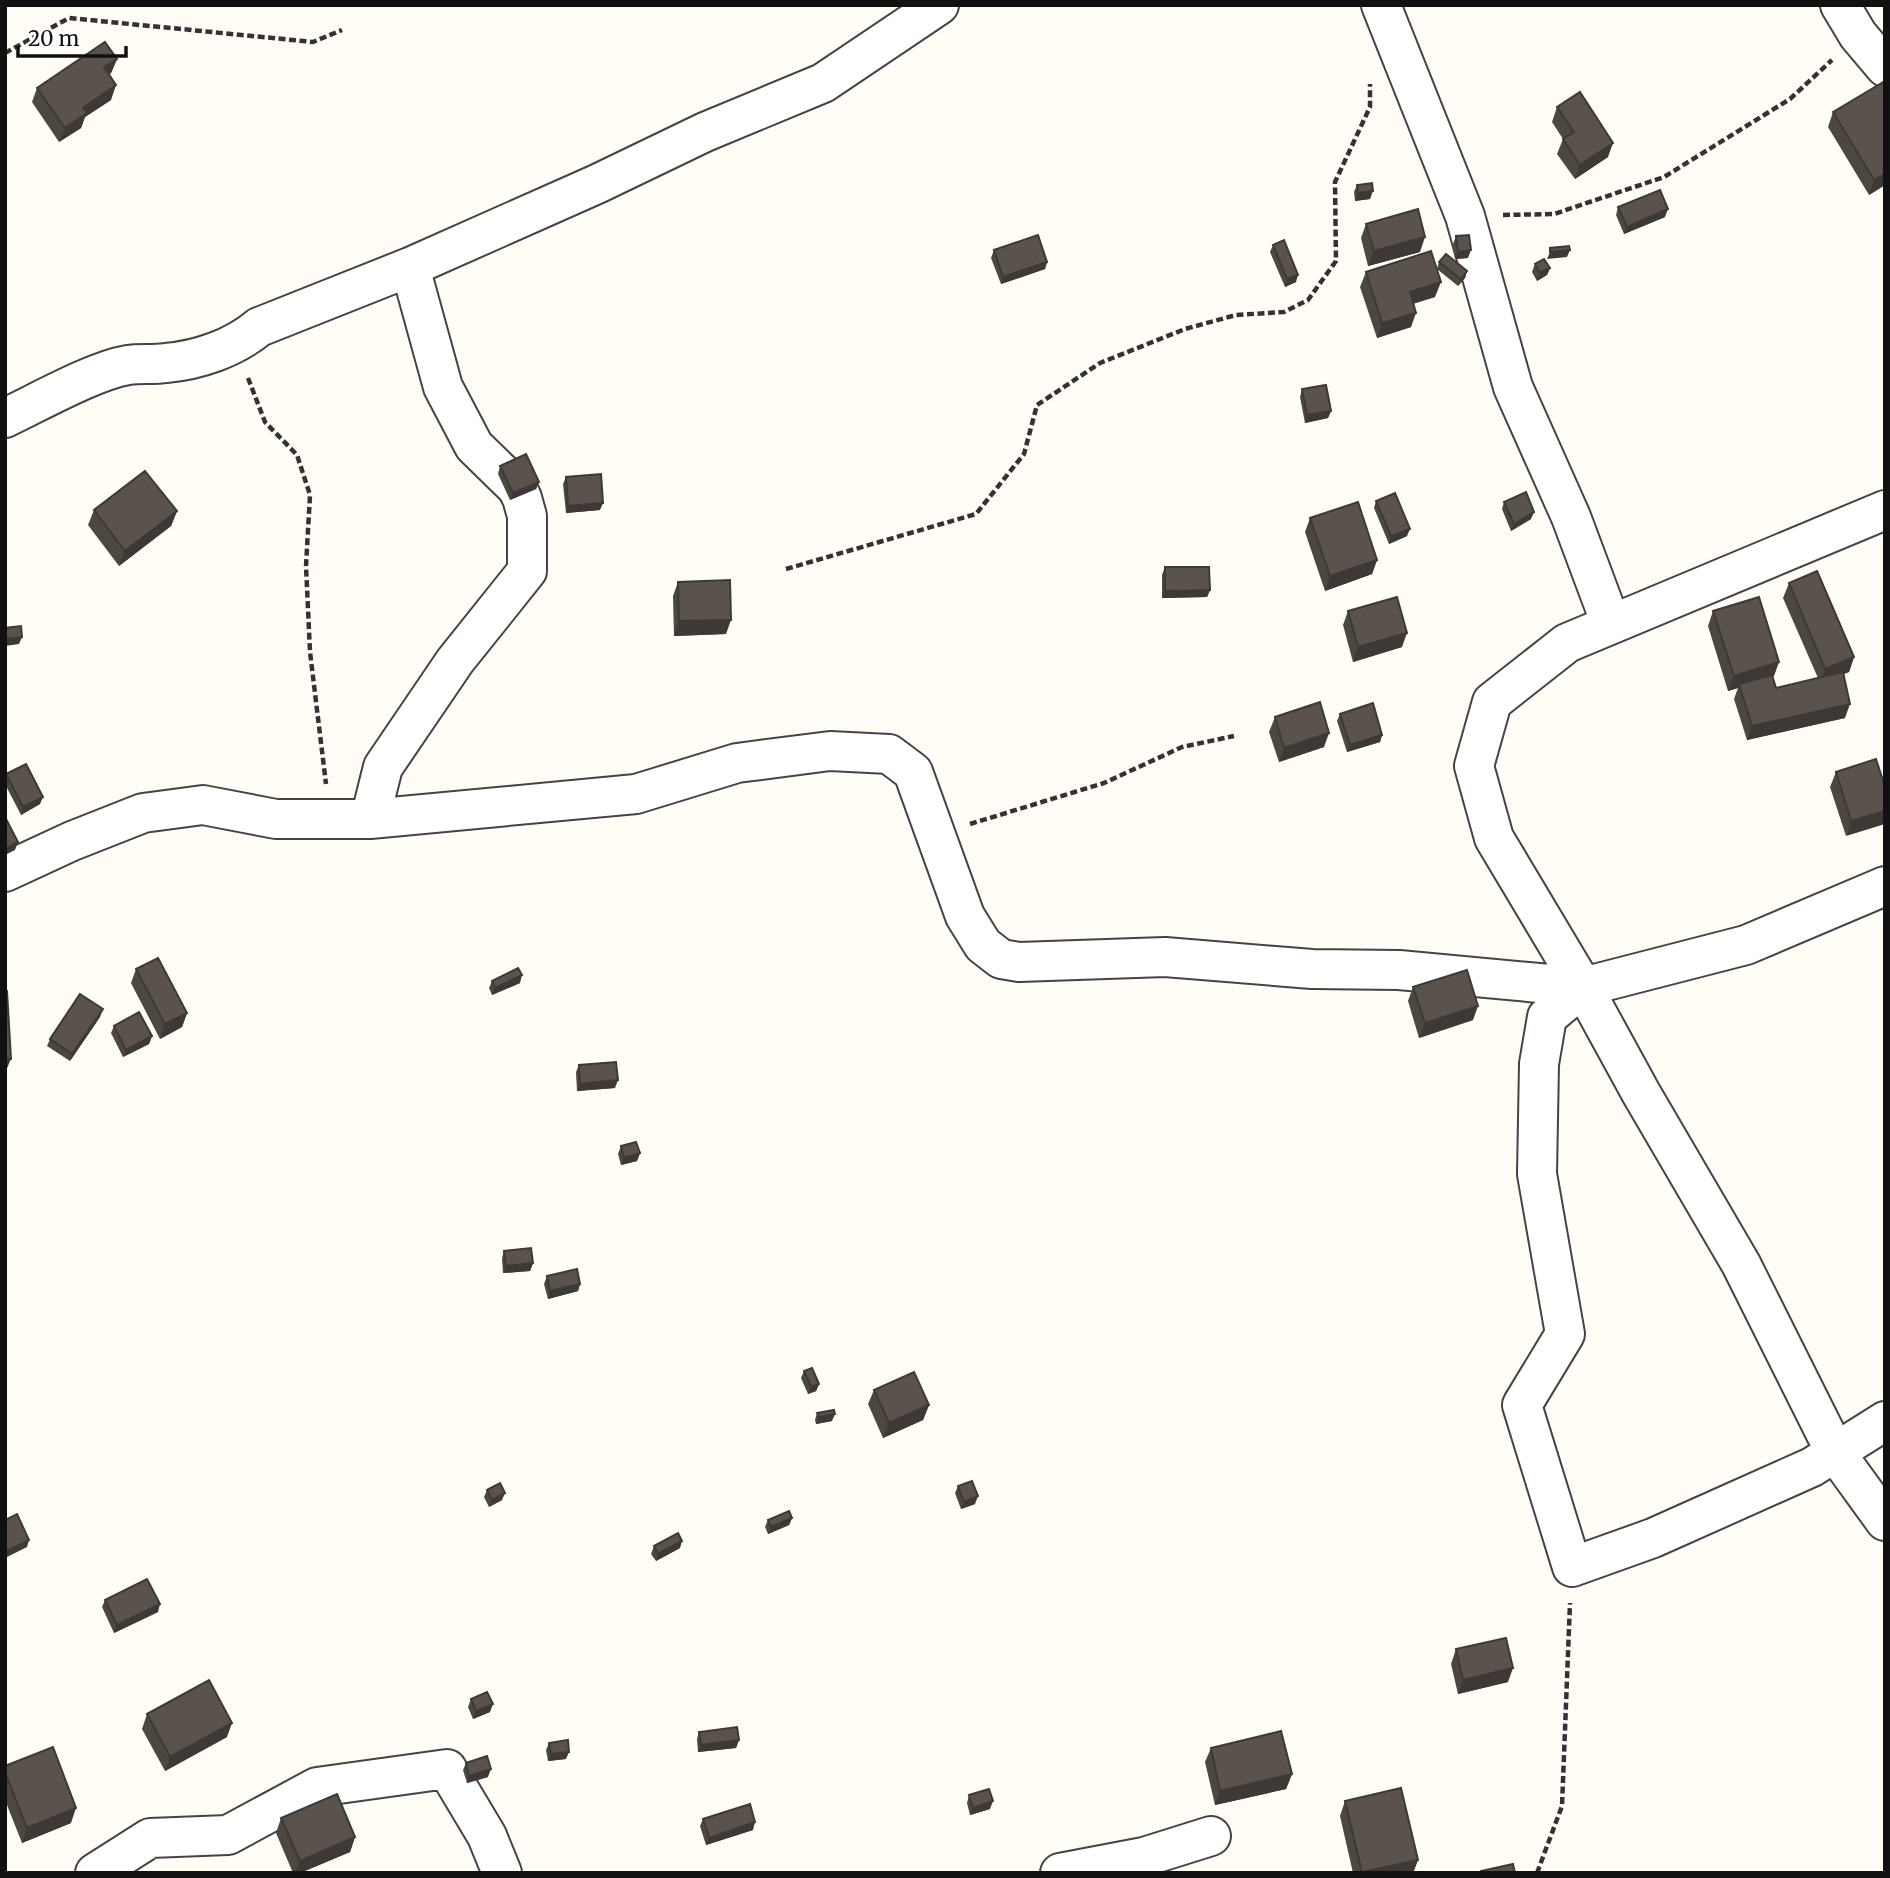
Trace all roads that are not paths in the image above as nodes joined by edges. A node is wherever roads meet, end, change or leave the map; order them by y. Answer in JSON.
{"nodes":[{"id":1,"x":939,"y":5,"type":"edge"},
{"id":2,"x":1381,"y":5,"type":"edge"},
{"id":3,"x":1849,"y":20,"type":"edge"},
{"id":4,"x":1885,"y":67,"type":"edge"},
{"id":5,"x":410,"y":267,"type":"junction"},
{"id":6,"x":5,"y":418,"type":"edge"},
{"id":7,"x":1885,"y":510,"type":"edge"},
{"id":8,"x":1611,"y":624,"type":"junction"},
{"id":9,"x":355,"y":820,"type":"junction"},
{"id":10,"x":5,"y":872,"type":"edge"},
{"id":11,"x":1885,"y":886,"type":"edge"},
{"id":12,"x":1583,"y":987,"type":"junction"},
{"id":13,"x":1885,"y":1421,"type":"edge"},
{"id":14,"x":1835,"y":1452,"type":"junction"},
{"id":15,"x":1885,"y":1521,"type":"edge"},
{"id":16,"x":1210,"y":1836,"type":"dead end"},
{"id":17,"x":95,"y":1873,"type":"edge"},
{"id":18,"x":502,"y":1873,"type":"edge"},
{"id":19,"x":1060,"y":1873,"type":"edge"}],
"edges":[{"from":1,"to":5,"type":"street"},
{"from":2,"to":8,"type":"street"},
{"from":3,"to":4,"type":"street"},
{"from":5,"to":6,"type":"street"},
{"from":5,"to":9,"type":"street"},
{"from":7,"to":8,"type":"street"},
{"from":8,"to":12,"type":"street"},
{"from":9,"to":10,"type":"street"},
{"from":9,"to":12,"type":"street"},
{"from":11,"to":12,"type":"street"},
{"from":12,"to":14,"type":"street"},
{"from":12,"to":14,"type":"street"},
{"from":13,"to":14,"type":"street"},
{"from":14,"to":15,"type":"street"},
{"from":16,"to":19,"type":"street"},
{"from":17,"to":18,"type":"street"}]}
